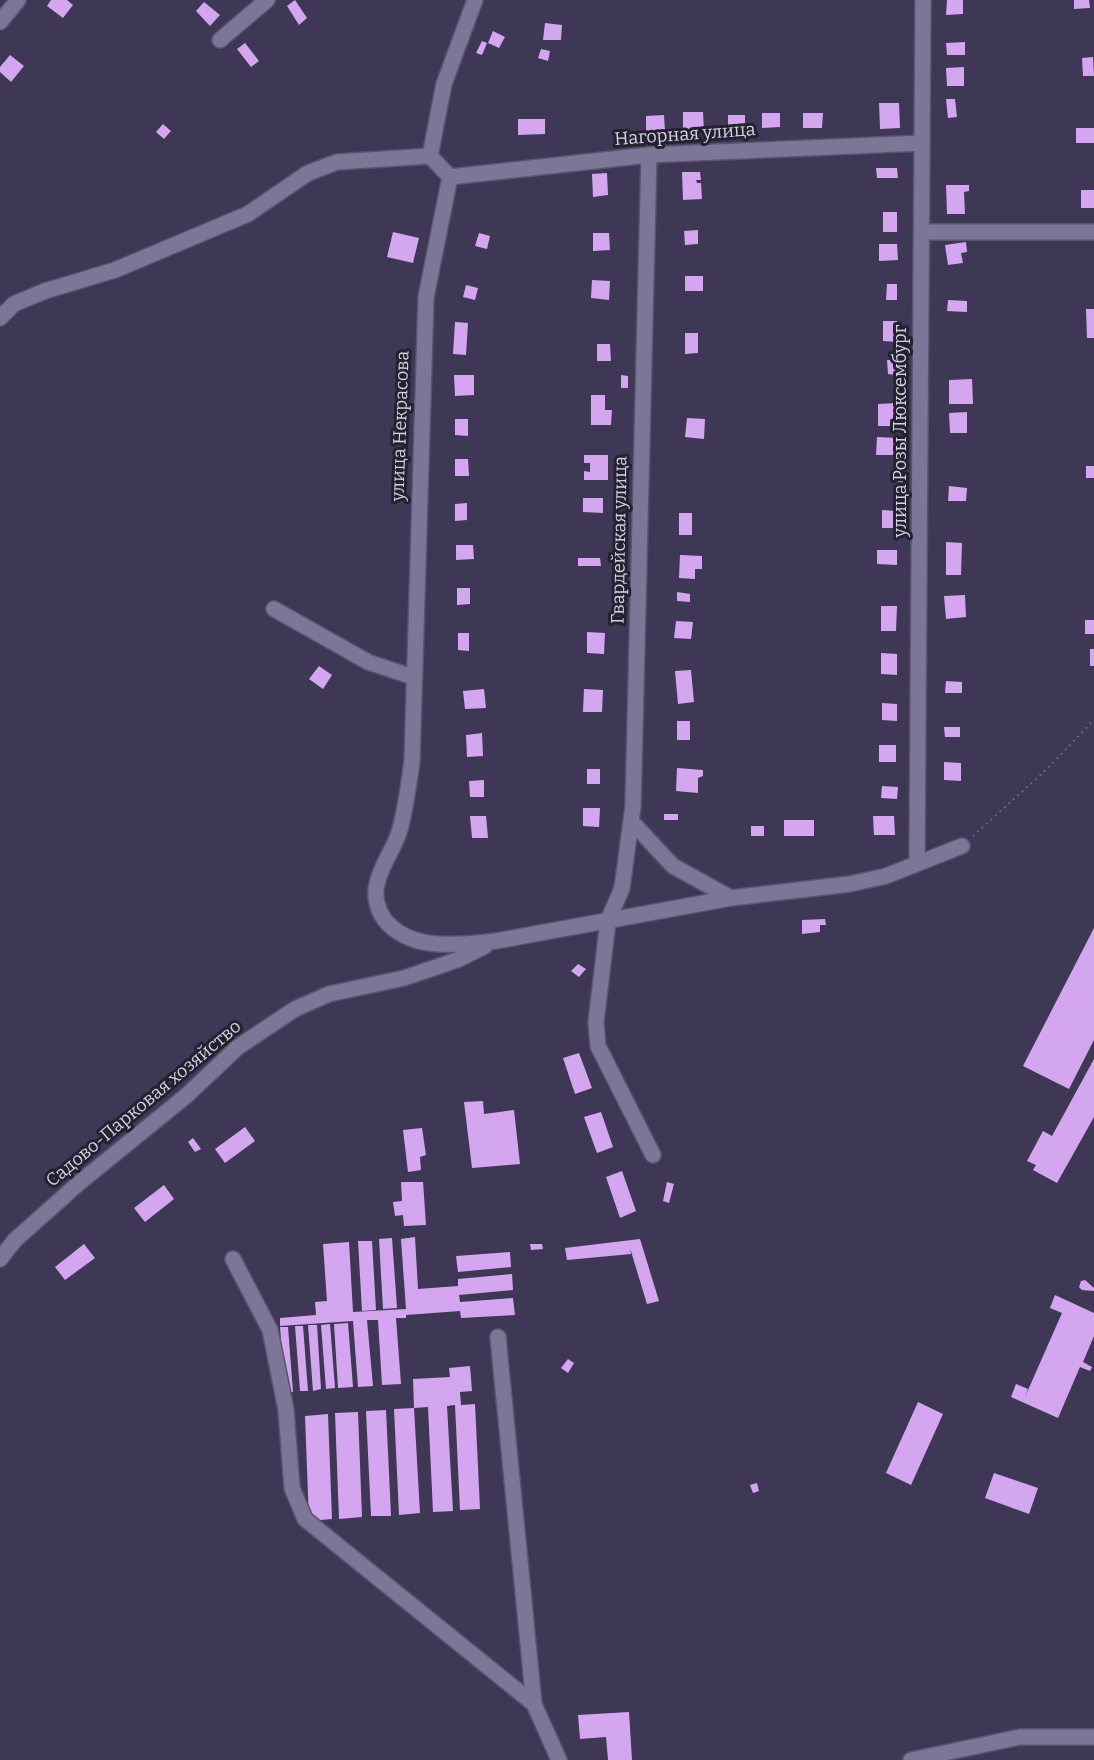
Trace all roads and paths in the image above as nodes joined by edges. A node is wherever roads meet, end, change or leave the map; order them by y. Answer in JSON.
{"nodes":[{"id":1,"x":18,"y":0,"type":"edge"},
{"id":2,"x":267,"y":0,"type":"edge"},
{"id":3,"x":474,"y":0,"type":"edge"},
{"id":4,"x":923,"y":0,"type":"edge"},
{"id":5,"x":0,"y":22,"type":"edge"},
{"id":6,"x":220,"y":40,"type":"dead end"},
{"id":7,"x":922,"y":143,"type":"junction"},
{"id":8,"x":649,"y":155,"type":"junction"},
{"id":9,"x":430,"y":156,"type":"junction"},
{"id":10,"x":450,"y":177,"type":"junction"},
{"id":11,"x":922,"y":232,"type":"junction"},
{"id":12,"x":1094,"y":232,"type":"edge"},
{"id":13,"x":0,"y":318,"type":"edge"},
{"id":14,"x":274,"y":609,"type":"dead end"},
{"id":15,"x":413,"y":677,"type":"junction"},
{"id":16,"x":1094,"y":720,"type":"edge"},
{"id":17,"x":632,"y":821,"type":"junction"},
{"id":18,"x":962,"y":846,"type":"joint"},
{"id":19,"x":917,"y":862,"type":"junction"},
{"id":20,"x":731,"y":898,"type":"junction"},
{"id":21,"x":608,"y":921,"type":"junction"},
{"id":22,"x":496,"y":941,"type":"junction"},
{"id":23,"x":653,"y":1155,"type":"dead end"},
{"id":24,"x":0,"y":1259,"type":"edge"},
{"id":25,"x":233,"y":1259,"type":"dead end"},
{"id":26,"x":498,"y":1337,"type":"dead end"},
{"id":27,"x":534,"y":1704,"type":"junction"},
{"id":28,"x":1094,"y":1737,"type":"edge"},
{"id":29,"x":559,"y":1760,"type":"edge"},
{"id":30,"x":911,"y":1760,"type":"edge"}],
"edges":[{"from":1,"to":5,"type":"street"},
{"from":2,"to":6,"type":"street"},
{"from":3,"to":9,"type":"street"},
{"from":4,"to":7,"type":"street","name":"улица Розы Люксембург"},
{"from":7,"to":8,"type":"street","name":"Нагорная улица"},
{"from":7,"to":11,"type":"street","name":"улица Розы Люксембург"},
{"from":8,"to":10,"type":"street","name":"Нагорная улица"},
{"from":8,"to":17,"type":"street","name":"Гвардейская улица"},
{"from":9,"to":10,"type":"street"},
{"from":9,"to":13,"type":"street"},
{"from":10,"to":15,"type":"street","name":"улица Некрасова"},
{"from":11,"to":12,"type":"street"},
{"from":11,"to":19,"type":"street","name":"улица Розы Люксембург"},
{"from":14,"to":15,"type":"street"},
{"from":15,"to":22,"type":"street","name":"улица Некрасова"},
{"from":16,"to":18,"type":"path"},
{"from":17,"to":20,"type":"street"},
{"from":17,"to":21,"type":"street","name":"Гвардейская улица"},
{"from":18,"to":19,"type":"street"},
{"from":19,"to":20,"type":"street"},
{"from":20,"to":21,"type":"street"},
{"from":21,"to":22,"type":"street"},
{"from":21,"to":23,"type":"street","name":"Гвардейская улица"},
{"from":22,"to":24,"type":"street","name":"Садово-Парковая хозяйство"},
{"from":25,"to":27,"type":"street"},
{"from":26,"to":27,"type":"street"},
{"from":27,"to":29,"type":"street"},
{"from":28,"to":30,"type":"street"}]}
